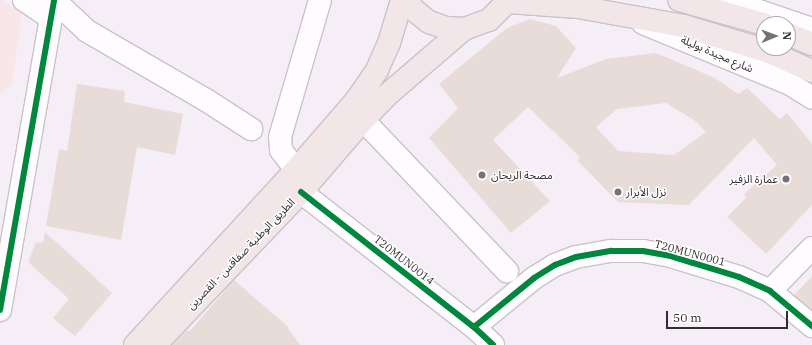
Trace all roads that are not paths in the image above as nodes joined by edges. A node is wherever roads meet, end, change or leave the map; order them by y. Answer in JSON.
{"nodes":[{"id":1,"x":24,"y":0,"type":"edge"},
{"id":2,"x":320,"y":0,"type":"edge"},
{"id":3,"x":402,"y":0,"type":"edge"},
{"id":4,"x":407,"y":0,"type":"edge"},
{"id":5,"x":508,"y":1,"type":"edge"},
{"id":6,"x":683,"y":1,"type":"edge"},
{"id":7,"x":53,"y":5,"type":"edge"},
{"id":8,"x":621,"y":14,"type":"junction"},
{"id":9,"x":756,"y":22,"type":"edge"},
{"id":10,"x":464,"y":29,"type":"junction"},
{"id":11,"x":812,"y":29,"type":"edge"},
{"id":12,"x":796,"y":37,"type":"edge"},
{"id":13,"x":812,"y":44,"type":"edge"},
{"id":14,"x":812,"y":72,"type":"edge"},
{"id":15,"x":812,"y":98,"type":"edge"},
{"id":16,"x":363,"y":120,"type":"junction"},
{"id":17,"x":251,"y":129,"type":"dead end"},
{"id":18,"x":296,"y":170,"type":"junction"},
{"id":19,"x":301,"y":192,"type":"junction"},
{"id":20,"x":812,"y":248,"type":"edge"},
{"id":21,"x":507,"y":270,"type":"dead end"},
{"id":22,"x":770,"y":291,"type":"junction"},
{"id":23,"x":0,"y":310,"type":"edge"},
{"id":24,"x":812,"y":326,"type":"edge"},
{"id":25,"x":474,"y":327,"type":"junction"},
{"id":26,"x":135,"y":345,"type":"edge"},
{"id":27,"x":155,"y":345,"type":"edge"},
{"id":28,"x":493,"y":345,"type":"edge"}],
"edges":[{"from":1,"to":7,"type":"street"},
{"from":2,"to":18,"type":"street"},
{"from":3,"to":18,"type":"main road","name":"الطريق الوطنية صفاقس - القصرين"},
{"from":4,"to":10,"type":"main road"},
{"from":5,"to":8,"type":"main road","name":"شارع مجيدة بوليلة"},
{"from":5,"to":10,"type":"main road"},
{"from":6,"to":9,"type":"main road"},
{"from":6,"to":11,"type":"street"},
{"from":7,"to":17,"type":"street"},
{"from":7,"to":23,"type":"street"},
{"from":8,"to":14,"type":"main road","name":"شارع مجيدة بوليلة"},
{"from":8,"to":15,"type":"street","name":"شارع مجيدة بوليلة"},
{"from":10,"to":16,"type":"main road","name":"الطريق الوطنية صفاقس - القصرين"},
{"from":12,"to":13,"type":"main road"},
{"from":16,"to":19,"type":"main road","name":"الطريق الوطنية صفاقس - القصرين"},
{"from":16,"to":21,"type":"street"},
{"from":18,"to":26,"type":"main road","name":"الطريق الوطنية صفاقس - القصرين"},
{"from":19,"to":25,"type":"street","name":"T20MUN0014"},
{"from":19,"to":27,"type":"main road","name":"الطريق الوطنية صفاقس - القصرين"},
{"from":20,"to":22,"type":"street"},
{"from":22,"to":24,"type":"street","name":"T20MUN0001"},
{"from":22,"to":25,"type":"street","name":"T20MUN0001"},
{"from":25,"to":28,"type":"street","name":"T20MUN0014"}]}
